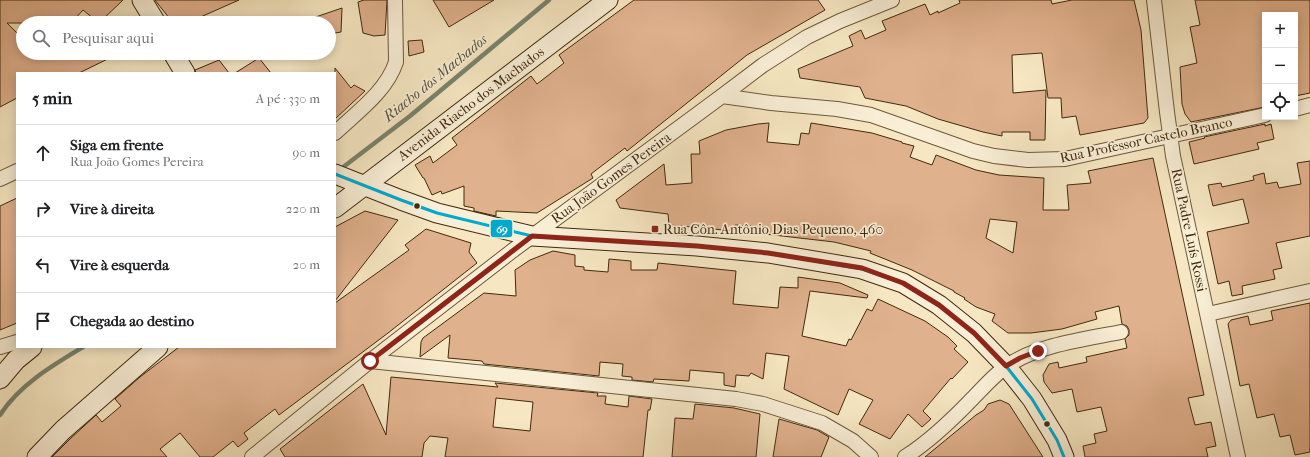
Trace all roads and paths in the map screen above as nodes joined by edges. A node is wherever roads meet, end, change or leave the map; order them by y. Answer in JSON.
{"nodes":[{"id":1,"x":142,"y":0,"type":"edge"},
{"id":2,"x":395,"y":0,"type":"edge"},
{"id":3,"x":608,"y":0,"type":"edge"},
{"id":4,"x":892,"y":0,"type":"edge"},
{"id":5,"x":1154,"y":0,"type":"edge"},
{"id":6,"x":152,"y":16,"type":"edge"},
{"id":7,"x":177,"y":60,"type":"edge"},
{"id":8,"x":184,"y":72,"type":"edge"},
{"id":9,"x":722,"y":96,"type":"junction"},
{"id":10,"x":1310,"y":106,"type":"edge"},
{"id":11,"x":1298,"y":108,"type":"edge"},
{"id":12,"x":1262,"y":116,"type":"edge"},
{"id":13,"x":336,"y":132,"type":"edge"},
{"id":14,"x":1170,"y":136,"type":"junction"},
{"id":15,"x":16,"y":171,"type":"edge"},
{"id":16,"x":339,"y":176,"type":"edge"},
{"id":17,"x":0,"y":179,"type":"edge"},
{"id":18,"x":364,"y":185,"type":"junction"},
{"id":19,"x":336,"y":207,"type":"edge"},
{"id":20,"x":532,"y":236,"type":"junction"},
{"id":21,"x":1310,"y":291,"type":"edge"},
{"id":22,"x":1208,"y":314,"type":"junction"},
{"id":23,"x":1121,"y":332,"type":"dead end"},
{"id":24,"x":16,"y":342,"type":"edge"},
{"id":25,"x":0,"y":347,"type":"edge"},
{"id":26,"x":31,"y":348,"type":"edge"},
{"id":27,"x":157,"y":348,"type":"edge"},
{"id":28,"x":370,"y":361,"type":"junction"},
{"id":29,"x":1006,"y":366,"type":"junction"},
{"id":30,"x":0,"y":379,"type":"edge"},
{"id":31,"x":37,"y":457,"type":"edge"},
{"id":32,"x":252,"y":457,"type":"edge"},
{"id":33,"x":871,"y":457,"type":"edge"},
{"id":34,"x":905,"y":457,"type":"edge"},
{"id":35,"x":1064,"y":457,"type":"edge"},
{"id":36,"x":1238,"y":457,"type":"edge"}],
"edges":[{"from":1,"to":6,"type":"street"},
{"from":2,"to":13,"type":"street"},
{"from":3,"to":18,"type":"street","name":"Avenida Riacho dos Machados"},
{"from":4,"to":9,"type":"street","name":"Rua João Gomes Pereira"},
{"from":5,"to":14,"type":"street","name":"Rua Padre Luís Rossi"},
{"from":7,"to":8,"type":"street"},
{"from":9,"to":14,"type":"street","name":"Rua Professor Castelo Branco"},
{"from":9,"to":20,"type":"street","name":"Rua João Gomes Pereira"},
{"from":10,"to":11,"type":"street"},
{"from":12,"to":14,"type":"street","name":"Rua Professor Castelo Branco"},
{"from":14,"to":22,"type":"street","name":"Rua Padre Luís Rossi"},
{"from":15,"to":17,"type":"street"},
{"from":16,"to":18,"type":"street"},
{"from":18,"to":19,"type":"street","name":"Avenida Riacho dos Machados"},
{"from":18,"to":20,"type":"street"},
{"from":20,"to":28,"type":"street","name":"Rua João Gomes Pereira"},
{"from":20,"to":29,"type":"street"},
{"from":21,"to":22,"type":"street"},
{"from":22,"to":36,"type":"street","name":"Rua Padre Luís Rossi"},
{"from":23,"to":29,"type":"street"},
{"from":24,"to":25,"type":"street"},
{"from":26,"to":30,"type":"street"},
{"from":27,"to":31,"type":"street"},
{"from":28,"to":32,"type":"street","name":"Rua João Gomes Pereira"},
{"from":28,"to":33,"type":"street"},
{"from":29,"to":34,"type":"street"},
{"from":29,"to":35,"type":"street"}]}
